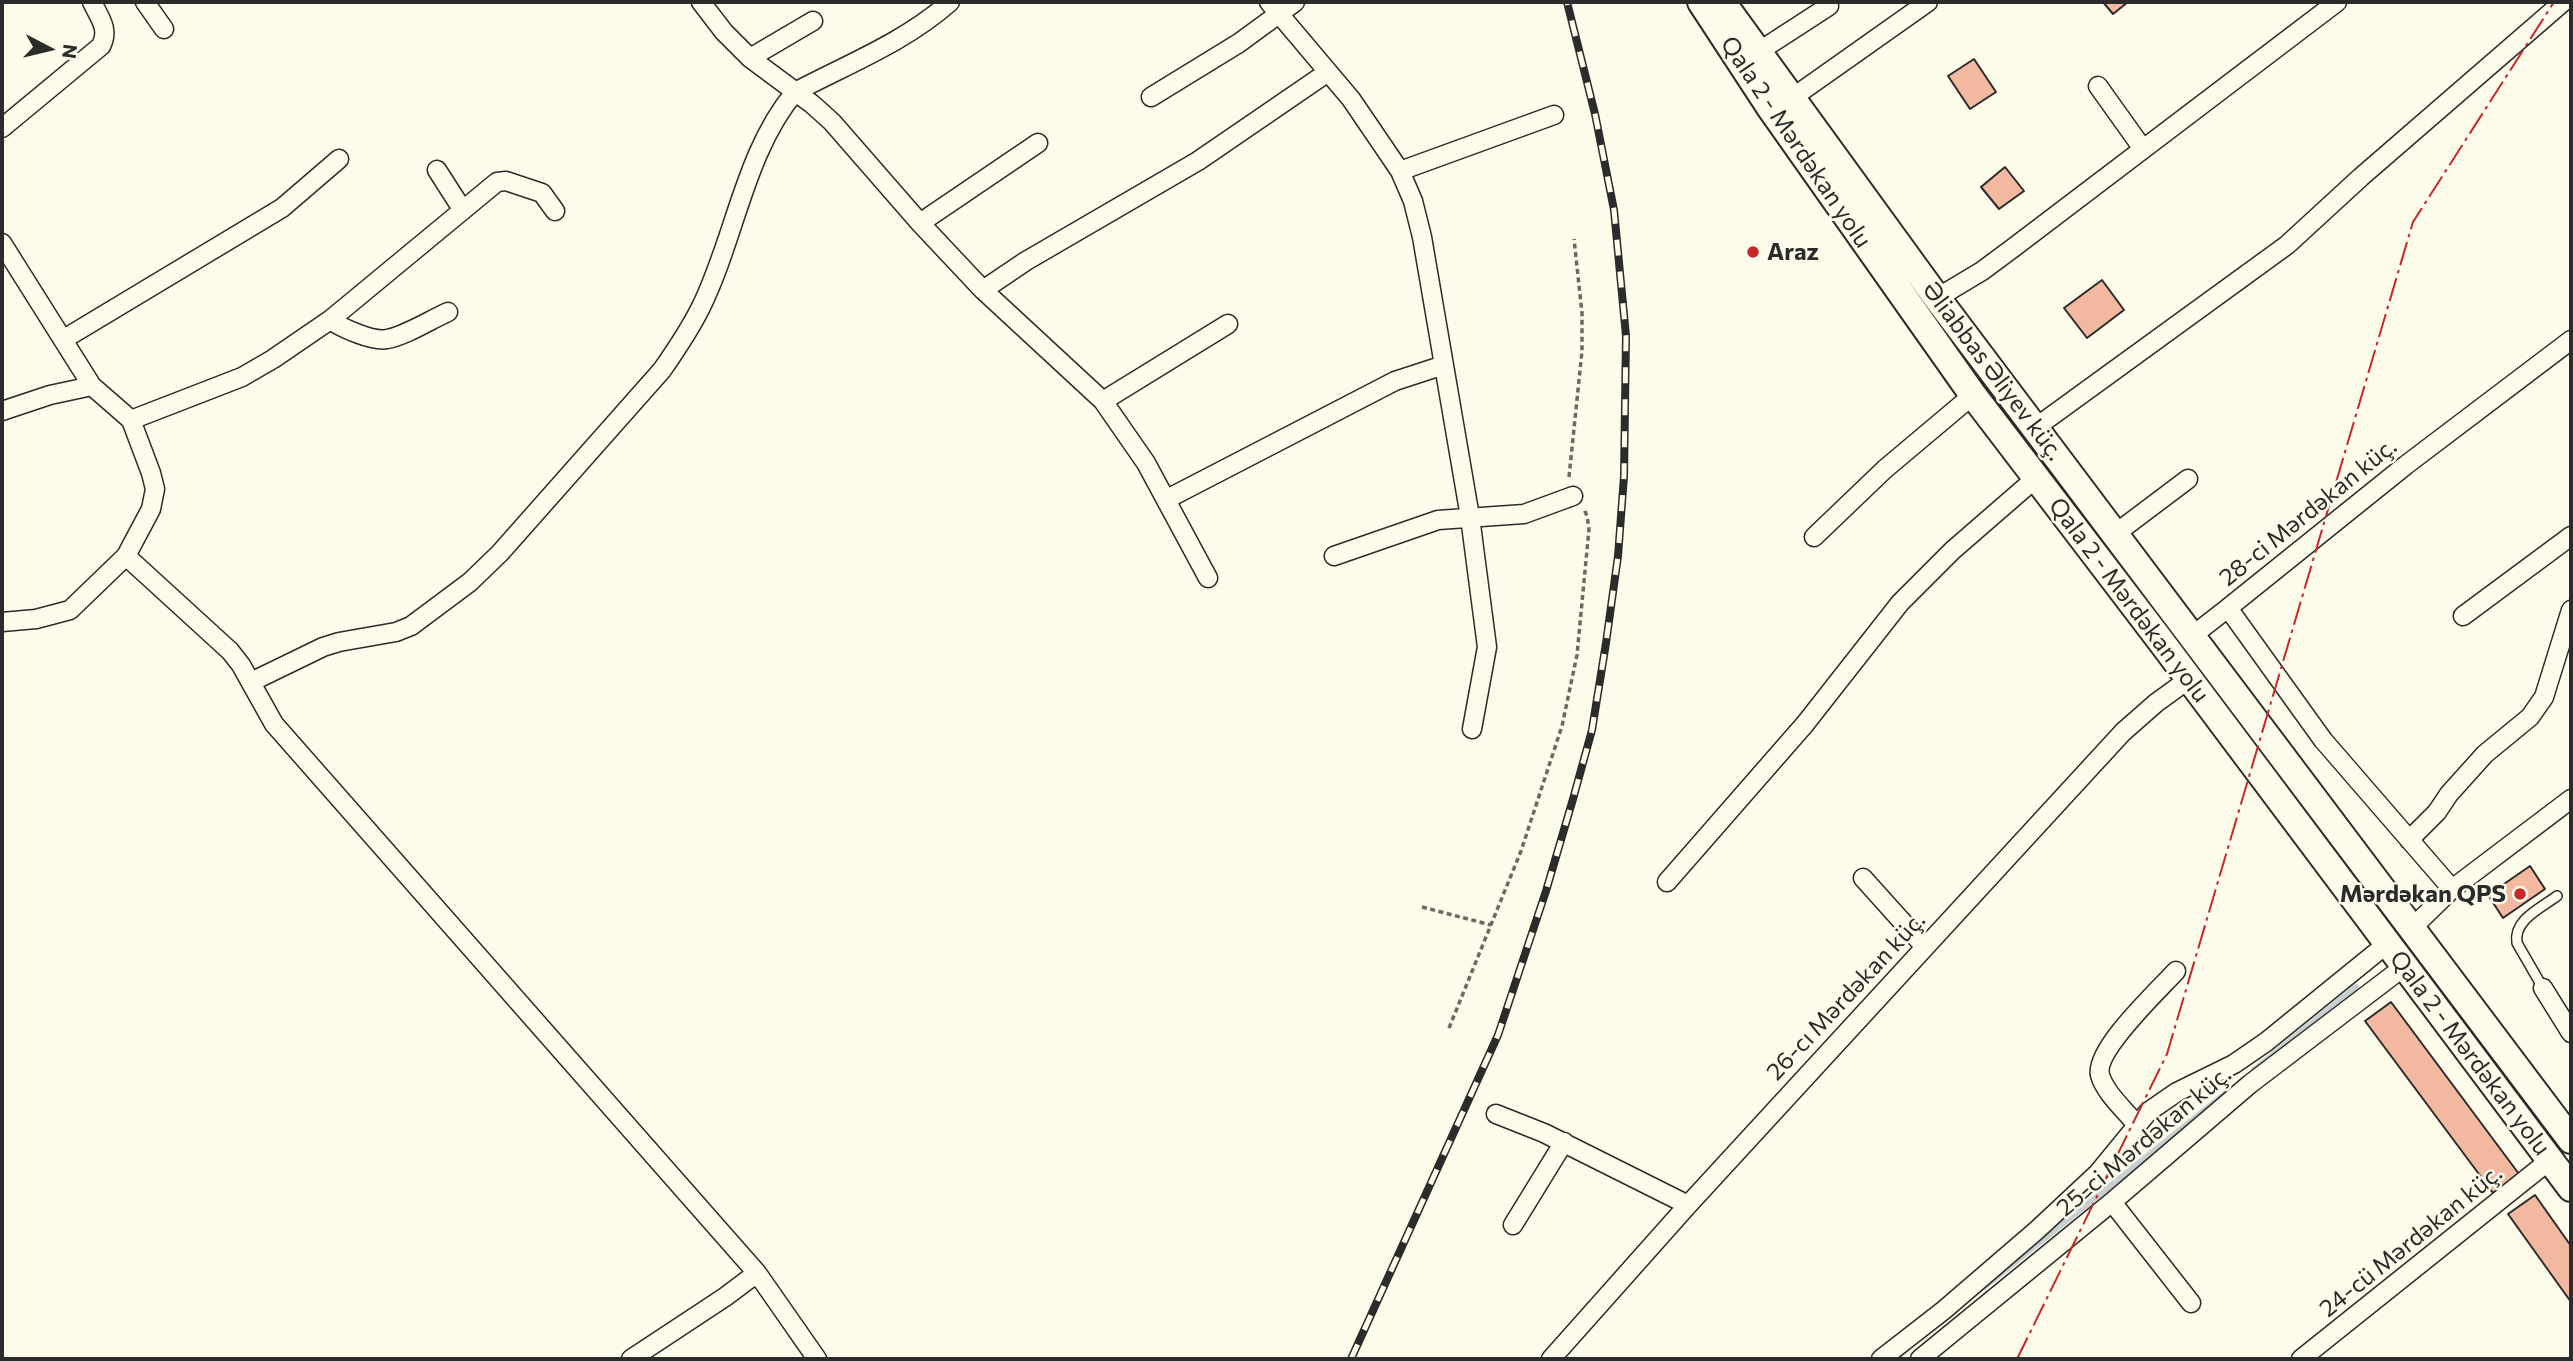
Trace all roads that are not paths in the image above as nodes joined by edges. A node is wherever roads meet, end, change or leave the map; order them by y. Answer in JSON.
{"nodes":[{"id":1,"x":92,"y":2,"type":"edge"},
{"id":2,"x":145,"y":2,"type":"edge"},
{"id":3,"x":701,"y":2,"type":"edge"},
{"id":4,"x":950,"y":2,"type":"edge"},
{"id":5,"x":1295,"y":2,"type":"edge"},
{"id":6,"x":1702,"y":2,"type":"edge"},
{"id":7,"x":1722,"y":2,"type":"edge"},
{"id":8,"x":1928,"y":2,"type":"edge"},
{"id":9,"x":2337,"y":2,"type":"edge"},
{"id":10,"x":2563,"y":2,"type":"edge"},
{"id":11,"x":1829,"y":6,"type":"dead end"},
{"id":12,"x":1274,"y":7,"type":"edge"},
{"id":13,"x":813,"y":21,"type":"dead end"},
{"id":14,"x":164,"y":29,"type":"dead end"},
{"id":15,"x":1758,"y":52,"type":"junction"},
{"id":16,"x":750,"y":58,"type":"junction"},
{"id":17,"x":1328,"y":72,"type":"junction"},
{"id":18,"x":2098,"y":86,"type":"dead end"},
{"id":19,"x":795,"y":92,"type":"junction"},
{"id":20,"x":1151,"y":97,"type":"dead end"},
{"id":21,"x":1793,"y":98,"type":"junction"},
{"id":22,"x":1554,"y":116,"type":"dead end"},
{"id":23,"x":2,"y":128,"type":"edge"},
{"id":24,"x":1038,"y":143,"type":"dead end"},
{"id":25,"x":2143,"y":149,"type":"junction"},
{"id":26,"x":339,"y":159,"type":"dead end"},
{"id":27,"x":437,"y":170,"type":"dead end"},
{"id":28,"x":1400,"y":171,"type":"junction"},
{"id":29,"x":462,"y":209,"type":"junction"},
{"id":30,"x":555,"y":211,"type":"dead end"},
{"id":31,"x":920,"y":223,"type":"junction"},
{"id":32,"x":2,"y":243,"type":"edge"},
{"id":33,"x":983,"y":290,"type":"junction"},
{"id":34,"x":1937,"y":298,"type":"junction"},
{"id":35,"x":448,"y":312,"type":"dead end"},
{"id":36,"x":330,"y":320,"type":"junction"},
{"id":37,"x":1228,"y":324,"type":"dead end"},
{"id":38,"x":64,"y":339,"type":"junction"},
{"id":39,"x":2571,"y":340,"type":"edge"},
{"id":40,"x":1444,"y":365,"type":"junction"},
{"id":41,"x":92,"y":386,"type":"junction"},
{"id":42,"x":1973,"y":395,"type":"junction"},
{"id":43,"x":1103,"y":401,"type":"junction"},
{"id":44,"x":2,"y":411,"type":"edge"},
{"id":45,"x":131,"y":420,"type":"junction"},
{"id":46,"x":2035,"y":428,"type":"junction"},
{"id":47,"x":2036,"y":478,"type":"junction"},
{"id":48,"x":2189,"y":479,"type":"dead end"},
{"id":49,"x":1573,"y":496,"type":"road end"},
{"id":50,"x":1167,"y":499,"type":"junction"},
{"id":51,"x":1470,"y":517,"type":"junction"},
{"id":52,"x":2115,"y":534,"type":"junction"},
{"id":53,"x":2571,"y":536,"type":"edge"},
{"id":54,"x":1814,"y":537,"type":"dead end"},
{"id":55,"x":126,"y":556,"type":"junction"},
{"id":56,"x":1334,"y":556,"type":"dead end"},
{"id":57,"x":1208,"y":578,"type":"dead end"},
{"id":58,"x":2228,"y":608,"type":"junction"},
{"id":59,"x":2571,"y":610,"type":"edge"},
{"id":60,"x":2463,"y":616,"type":"dead end"},
{"id":61,"x":2,"y":622,"type":"edge"},
{"id":62,"x":2192,"y":636,"type":"junction"},
{"id":63,"x":2212,"y":662,"type":"junction"},
{"id":64,"x":2189,"y":679,"type":"junction"},
{"id":65,"x":251,"y":682,"type":"junction"},
{"id":66,"x":1472,"y":729,"type":"dead end"},
{"id":67,"x":2571,"y":799,"type":"edge"},
{"id":68,"x":2409,"y":841,"type":"junction"},
{"id":69,"x":1863,"y":878,"type":"dead end"},
{"id":70,"x":1667,"y":882,"type":"dead end"},
{"id":71,"x":2452,"y":889,"type":"junction"},
{"id":72,"x":2557,"y":896,"type":"dead end"},
{"id":73,"x":2412,"y":928,"type":"junction"},
{"id":74,"x":2388,"y":943,"type":"junction"},
{"id":75,"x":1925,"y":947,"type":"junction"},
{"id":76,"x":2405,"y":966,"type":"junction"},
{"id":77,"x":2176,"y":971,"type":"dead end"},
{"id":78,"x":2543,"y":988,"type":"joint"},
{"id":79,"x":2571,"y":1033,"type":"edge"},
{"id":80,"x":1496,"y":1114,"type":"dead end"},
{"id":81,"x":2136,"y":1124,"type":"junction"},
{"id":82,"x":2571,"y":1140,"type":"edge"},
{"id":83,"x":1564,"y":1142,"type":"junction"},
{"id":84,"x":2550,"y":1160,"type":"junction"},
{"id":85,"x":2571,"y":1188,"type":"edge"},
{"id":86,"x":2112,"y":1202,"type":"junction"},
{"id":87,"x":1688,"y":1205,"type":"junction"},
{"id":88,"x":1513,"y":1226,"type":"dead end"},
{"id":89,"x":757,"y":1273,"type":"junction"},
{"id":90,"x":2191,"y":1303,"type":"dead end"},
{"id":91,"x":631,"y":1359,"type":"edge"},
{"id":92,"x":817,"y":1359,"type":"edge"},
{"id":93,"x":1551,"y":1359,"type":"edge"},
{"id":94,"x":1881,"y":1359,"type":"edge"},
{"id":95,"x":1920,"y":1359,"type":"edge"},
{"id":96,"x":2301,"y":1359,"type":"edge"}],
"edges":[{"from":1,"to":23,"type":"street"},
{"from":2,"to":14,"type":"street"},
{"from":3,"to":16,"type":"street"},
{"from":4,"to":19,"type":"street"},
{"from":5,"to":12,"type":"street"},
{"from":6,"to":42,"type":"main road","name":"Qala 2 - Mərdəkan yolu"},
{"from":7,"to":15,"type":"main road","name":"Əliabbas Əliyev küç."},
{"from":8,"to":21,"type":"street"},
{"from":9,"to":25,"type":"street"},
{"from":10,"to":46,"type":"street"},
{"from":11,"to":15,"type":"street"},
{"from":12,"to":17,"type":"street"},
{"from":12,"to":20,"type":"street"},
{"from":13,"to":16,"type":"street"},
{"from":15,"to":21,"type":"main road","name":"Əliabbas Əliyev küç."},
{"from":16,"to":19,"type":"street"},
{"from":17,"to":28,"type":"street"},
{"from":17,"to":33,"type":"street"},
{"from":18,"to":25,"type":"street"},
{"from":19,"to":31,"type":"street"},
{"from":19,"to":65,"type":"street"},
{"from":21,"to":34,"type":"main road","name":"Əliabbas Əliyev küç."},
{"from":22,"to":28,"type":"street"},
{"from":24,"to":31,"type":"street"},
{"from":25,"to":34,"type":"street"},
{"from":26,"to":38,"type":"street"},
{"from":27,"to":29,"type":"street"},
{"from":28,"to":40,"type":"street"},
{"from":29,"to":30,"type":"street"},
{"from":29,"to":36,"type":"street"},
{"from":31,"to":33,"type":"street"},
{"from":32,"to":38,"type":"street"},
{"from":33,"to":43,"type":"street"},
{"from":34,"to":46,"type":"main road","name":"Əliabbas Əliyev küç."},
{"from":35,"to":36,"type":"street"},
{"from":36,"to":45,"type":"street"},
{"from":37,"to":43,"type":"street"},
{"from":38,"to":41,"type":"street"},
{"from":39,"to":58,"type":"street","name":"28-ci Mərdəkan küç."},
{"from":40,"to":50,"type":"street"},
{"from":40,"to":51,"type":"street"},
{"from":41,"to":44,"type":"street"},
{"from":41,"to":45,"type":"street"},
{"from":42,"to":47,"type":"main road","name":"Qala 2 - Mərdəkan yolu"},
{"from":42,"to":54,"type":"street"},
{"from":43,"to":50,"type":"street"},
{"from":45,"to":55,"type":"street"},
{"from":46,"to":52,"type":"main road","name":"Əliabbas Əliyev küç."},
{"from":47,"to":64,"type":"main road","name":"Qala 2 - Mərdəkan yolu"},
{"from":47,"to":70,"type":"street"},
{"from":48,"to":52,"type":"street"},
{"from":49,"to":51,"type":"street"},
{"from":50,"to":57,"type":"street"},
{"from":51,"to":56,"type":"street"},
{"from":51,"to":66,"type":"street"},
{"from":52,"to":62,"type":"main road","name":"Əliabbas Əliyev küç."},
{"from":53,"to":60,"type":"street"},
{"from":55,"to":61,"type":"street"},
{"from":55,"to":65,"type":"street"},
{"from":58,"to":62,"type":"street"},
{"from":58,"to":68,"type":"street","name":"28-ci Mərdəkan küç."},
{"from":59,"to":68,"type":"street"},
{"from":62,"to":63,"type":"main road","name":"Əliabbas Əliyev küç."},
{"from":63,"to":64,"type":"main road"},
{"from":63,"to":73,"type":"main road","name":"Əliabbas Əliyev küç."},
{"from":64,"to":74,"type":"main road","name":"Qala 2 - Mərdəkan yolu"},
{"from":64,"to":75,"type":"street","name":"26-cı Mərdəkan küç."},
{"from":65,"to":89,"type":"street"},
{"from":67,"to":71,"type":"street"},
{"from":68,"to":71,"type":"street","name":"28-ci Mərdəkan küç."},
{"from":69,"to":75,"type":"street"},
{"from":71,"to":73,"type":"street"},
{"from":72,"to":78,"type":"lane"},
{"from":73,"to":82,"type":"main road","name":"Əliabbas Əliyev küç."},
{"from":74,"to":76,"type":"main road","name":"Qala 2 - Mərdəkan yolu"},
{"from":74,"to":81,"type":"street"},
{"from":75,"to":87,"type":"street","name":"26-cı Mərdəkan küç."},
{"from":76,"to":84,"type":"main road","name":"Qala 2 - Mərdəkan yolu"},
{"from":76,"to":86,"type":"street","name":"25-ci Mərdəkan küç."},
{"from":77,"to":81,"type":"street"},
{"from":78,"to":79,"type":"street"},
{"from":80,"to":83,"type":"street"},
{"from":81,"to":94,"type":"street"},
{"from":83,"to":87,"type":"street"},
{"from":83,"to":88,"type":"street"},
{"from":84,"to":85,"type":"main road","name":"Qala 2 - Mərdəkan yolu"},
{"from":84,"to":96,"type":"street","name":"24-cü Mərdəkan küç."},
{"from":86,"to":90,"type":"street"},
{"from":86,"to":95,"type":"street","name":"25-ci Mərdəkan küç."},
{"from":87,"to":93,"type":"street","name":"26-cı Mərdəkan küç."},
{"from":89,"to":91,"type":"street"},
{"from":89,"to":92,"type":"street"}]}
